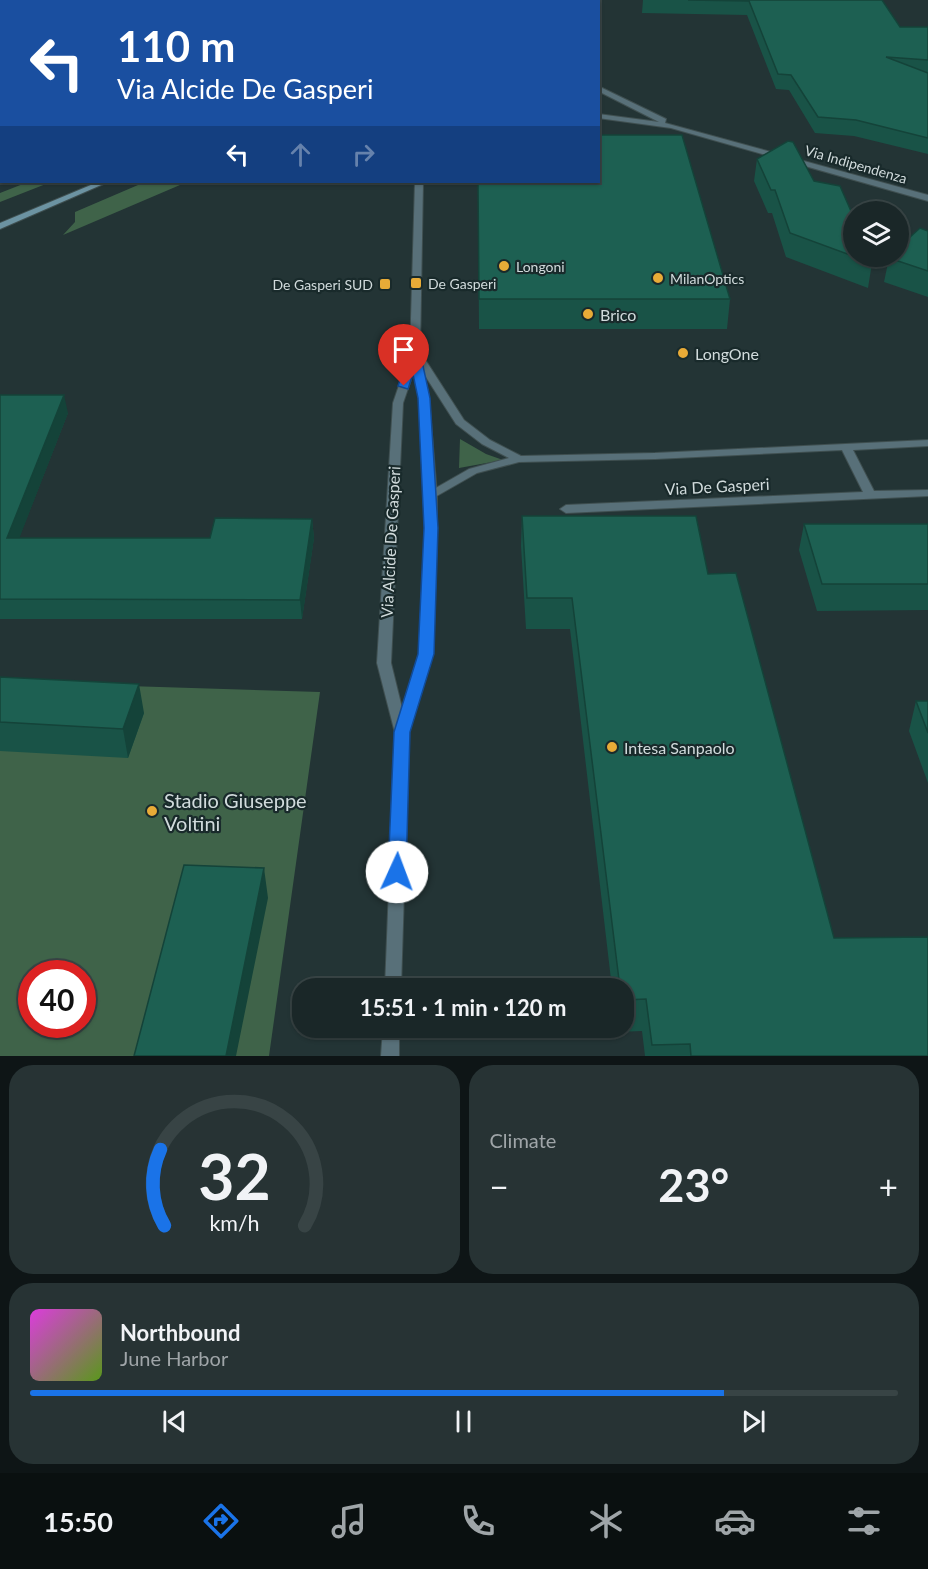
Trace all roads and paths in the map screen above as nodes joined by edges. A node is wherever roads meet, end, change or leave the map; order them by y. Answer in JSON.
{"nodes":[{"id":1,"x":600,"y":89,"type":"edge"},
{"id":2,"x":600,"y":116,"type":"edge"},
{"id":3,"x":672,"y":126,"type":"junction"},
{"id":4,"x":102,"y":183,"type":"edge"},
{"id":5,"x":419,"y":183,"type":"edge"},
{"id":6,"x":928,"y":198,"type":"edge"},
{"id":7,"x":0,"y":226,"type":"edge"},
{"id":8,"x":415,"y":352,"type":"junction"},
{"id":9,"x":928,"y":443,"type":"edge"},
{"id":10,"x":846,"y":447,"type":"junction"},
{"id":11,"x":519,"y":459,"type":"junction"},
{"id":12,"x":928,"y":493,"type":"edge"},
{"id":13,"x":431,"y":495,"type":"junction"},
{"id":14,"x":870,"y":495,"type":"junction"},
{"id":15,"x":566,"y":509,"type":"dead end"},
{"id":16,"x":402,"y":732,"type":"junction"},
{"id":17,"x":393,"y":978,"type":"edge"},
{"id":18,"x":391,"y":1038,"type":"edge"},
{"id":19,"x":390,"y":1056,"type":"edge"}],
"edges":[{"from":1,"to":3,"type":"street","name":"Via Indipendenza"},
{"from":2,"to":3,"type":"street","name":"Via Indipendenza"},
{"from":3,"to":6,"type":"street","name":"Via Indipendenza"},
{"from":4,"to":7,"type":"main road"},
{"from":5,"to":8,"type":"street","name":"Via Alcide De Gasperi"},
{"from":8,"to":11,"type":"street"},
{"from":8,"to":13,"type":"street","name":"Via Alcide De Gasperi"},
{"from":8,"to":16,"type":"street","name":"Via Alcide De Gasperi"},
{"from":9,"to":10,"type":"street"},
{"from":10,"to":11,"type":"street"},
{"from":10,"to":14,"type":"street"},
{"from":11,"to":13,"type":"street"},
{"from":12,"to":14,"type":"street","name":"Via De Gasperi"},
{"from":13,"to":16,"type":"street","name":"Via Alcide De Gasperi"},
{"from":14,"to":15,"type":"street","name":"Via De Gasperi"},
{"from":16,"to":17,"type":"street","name":"Via Alcide De Gasperi"},
{"from":18,"to":19,"type":"street"}]}
